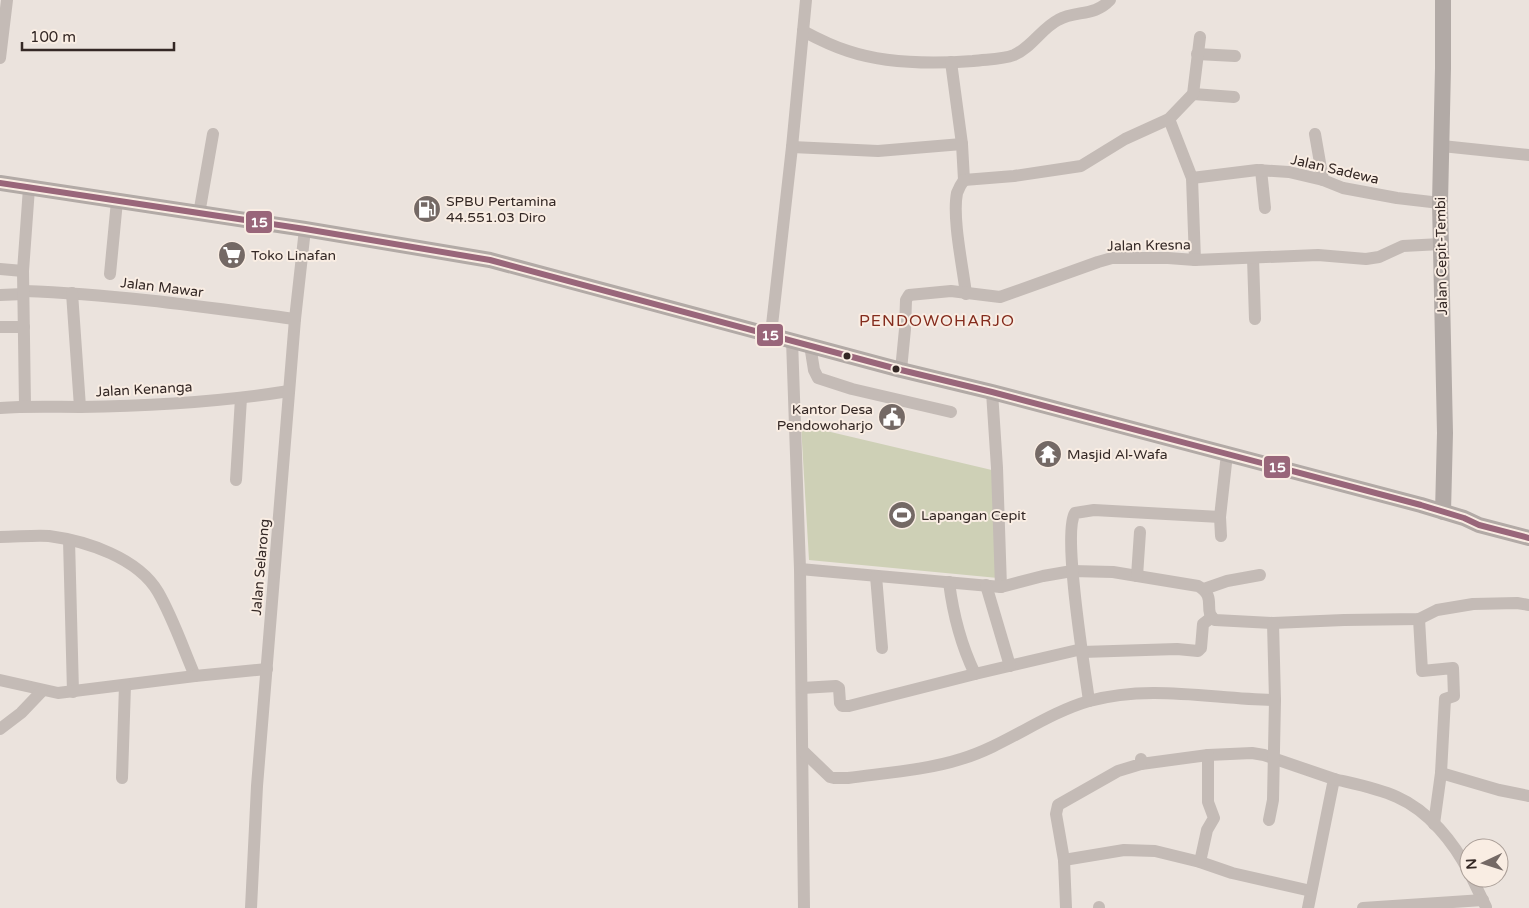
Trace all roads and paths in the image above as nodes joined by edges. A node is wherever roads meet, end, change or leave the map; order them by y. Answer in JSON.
{"nodes":[{"id":1,"x":7,"y":0,"type":"edge"},
{"id":2,"x":1110,"y":0,"type":"edge"},
{"id":3,"x":1443,"y":0,"type":"edge"},
{"id":4,"x":804,"y":1,"type":"edge"},
{"id":5,"x":803,"y":31,"type":"junction"},
{"id":6,"x":1200,"y":37,"type":"dead end"},
{"id":7,"x":1197,"y":54,"type":"junction"},
{"id":8,"x":1235,"y":56,"type":"dead end"},
{"id":9,"x":0,"y":58,"type":"edge"},
{"id":10,"x":951,"y":62,"type":"junction"},
{"id":11,"x":1193,"y":94,"type":"junction"},
{"id":12,"x":1234,"y":97,"type":"dead end"},
{"id":13,"x":1169,"y":119,"type":"junction"},
{"id":14,"x":213,"y":134,"type":"dead end"},
{"id":15,"x":1315,"y":134,"type":"dead end"},
{"id":16,"x":962,"y":144,"type":"junction"},
{"id":17,"x":1442,"y":146,"type":"junction"},
{"id":18,"x":792,"y":147,"type":"junction"},
{"id":19,"x":1529,"y":156,"type":"edge"},
{"id":20,"x":1261,"y":170,"type":"junction"},
{"id":21,"x":1192,"y":178,"type":"junction"},
{"id":22,"x":964,"y":180,"type":"junction"},
{"id":23,"x":1323,"y":180,"type":"junction"},
{"id":24,"x":0,"y":183,"type":"edge"},
{"id":25,"x":29,"y":188,"type":"junction"},
{"id":26,"x":117,"y":201,"type":"junction"},
{"id":27,"x":1440,"y":203,"type":"junction"},
{"id":28,"x":1265,"y":208,"type":"dead end"},
{"id":29,"x":199,"y":214,"type":"junction"},
{"id":30,"x":305,"y":229,"type":"junction"},
{"id":31,"x":1441,"y":244,"type":"junction"},
{"id":32,"x":1253,"y":258,"type":"junction"},
{"id":33,"x":1195,"y":260,"type":"junction"},
{"id":34,"x":0,"y":269,"type":"edge"},
{"id":35,"x":23,"y":271,"type":"junction"},
{"id":36,"x":110,"y":274,"type":"dead end"},
{"id":37,"x":24,"y":293,"type":"junction"},
{"id":38,"x":72,"y":293,"type":"junction"},
{"id":39,"x":966,"y":294,"type":"junction"},
{"id":40,"x":0,"y":295,"type":"edge"},
{"id":41,"x":295,"y":318,"type":"junction"},
{"id":42,"x":1255,"y":319,"type":"dead end"},
{"id":43,"x":0,"y":327,"type":"edge"},
{"id":44,"x":24,"y":327,"type":"junction"},
{"id":45,"x":771,"y":334,"type":"junction"},
{"id":46,"x":792,"y":340,"type":"junction"},
{"id":47,"x":810,"y":345,"type":"junction"},
{"id":48,"x":901,"y":370,"type":"junction"},
{"id":49,"x":289,"y":391,"type":"junction"},
{"id":50,"x":992,"y":392,"type":"junction"},
{"id":51,"x":241,"y":398,"type":"junction"},
{"id":52,"x":25,"y":406,"type":"junction"},
{"id":53,"x":80,"y":407,"type":"junction"},
{"id":54,"x":0,"y":408,"type":"edge"},
{"id":55,"x":951,"y":412,"type":"dead end"},
{"id":56,"x":1227,"y":454,"type":"junction"},
{"id":57,"x":236,"y":480,"type":"dead end"},
{"id":58,"x":1444,"y":480,"type":"junction"},
{"id":59,"x":1415,"y":504,"type":"junction"},
{"id":60,"x":1443,"y":512,"type":"junction"},
{"id":61,"x":1220,"y":518,"type":"junction"},
{"id":62,"x":1464,"y":518,"type":"junction"},
{"id":63,"x":1529,"y":530,"type":"edge"},
{"id":64,"x":1140,"y":532,"type":"dead end"},
{"id":65,"x":1221,"y":536,"type":"dead end"},
{"id":66,"x":0,"y":537,"type":"edge"},
{"id":67,"x":1529,"y":538,"type":"edge"},
{"id":68,"x":69,"y":540,"type":"junction"},
{"id":69,"x":800,"y":569,"type":"junction"},
{"id":70,"x":1072,"y":572,"type":"junction"},
{"id":71,"x":1260,"y":575,"type":"dead end"},
{"id":72,"x":876,"y":576,"type":"junction"},
{"id":73,"x":1137,"y":576,"type":"junction"},
{"id":74,"x":950,"y":582,"type":"junction"},
{"id":75,"x":986,"y":585,"type":"junction"},
{"id":76,"x":1001,"y":587,"type":"junction"},
{"id":77,"x":1204,"y":589,"type":"junction"},
{"id":78,"x":1529,"y":605,"type":"edge"},
{"id":79,"x":1212,"y":617,"type":"junction"},
{"id":80,"x":1419,"y":620,"type":"junction"},
{"id":81,"x":1273,"y":623,"type":"junction"},
{"id":82,"x":882,"y":648,"type":"dead end"},
{"id":83,"x":1082,"y":651,"type":"junction"},
{"id":84,"x":1010,"y":666,"type":"junction"},
{"id":85,"x":267,"y":669,"type":"junction"},
{"id":86,"x":975,"y":674,"type":"junction"},
{"id":87,"x":195,"y":676,"type":"junction"},
{"id":88,"x":0,"y":680,"type":"edge"},
{"id":89,"x":124,"y":685,"type":"junction"},
{"id":90,"x":802,"y":688,"type":"junction"},
{"id":91,"x":42,"y":690,"type":"junction"},
{"id":92,"x":73,"y":692,"type":"junction"},
{"id":93,"x":1275,"y":700,"type":"junction"},
{"id":94,"x":1090,"y":701,"type":"junction"},
{"id":95,"x":0,"y":729,"type":"edge"},
{"id":96,"x":802,"y":751,"type":"junction"},
{"id":97,"x":1208,"y":755,"type":"junction"},
{"id":98,"x":1273,"y":758,"type":"junction"},
{"id":99,"x":1441,"y":772,"type":"junction"},
{"id":100,"x":122,"y":778,"type":"dead end"},
{"id":101,"x":1334,"y":779,"type":"junction"},
{"id":102,"x":1529,"y":796,"type":"edge"},
{"id":103,"x":1269,"y":820,"type":"dead end"},
{"id":104,"x":1434,"y":824,"type":"junction"},
{"id":105,"x":1459,"y":855,"type":"edge"},
{"id":106,"x":1064,"y":860,"type":"junction"},
{"id":107,"x":1200,"y":862,"type":"junction"},
{"id":108,"x":1477,"y":888,"type":"edge"},
{"id":109,"x":1310,"y":891,"type":"junction"},
{"id":110,"x":1485,"y":904,"type":"edge"},
{"id":111,"x":251,"y":908,"type":"edge"},
{"id":112,"x":804,"y":908,"type":"edge"},
{"id":113,"x":1066,"y":908,"type":"edge"},
{"id":114,"x":1308,"y":908,"type":"edge"},
{"id":115,"x":1363,"y":908,"type":"edge"}],
"edges":[{"from":1,"to":9,"type":"street"},
{"from":2,"to":10,"type":"street"},
{"from":3,"to":17,"type":"main road","name":"Jalan Cepit-Tembi"},
{"from":4,"to":5,"type":"street"},
{"from":5,"to":10,"type":"street"},
{"from":5,"to":18,"type":"street"},
{"from":6,"to":7,"type":"street"},
{"from":7,"to":8,"type":"street"},
{"from":7,"to":11,"type":"street"},
{"from":10,"to":16,"type":"street"},
{"from":11,"to":12,"type":"street"},
{"from":11,"to":13,"type":"street"},
{"from":13,"to":21,"type":"street"},
{"from":13,"to":22,"type":"street"},
{"from":14,"to":29,"type":"street"},
{"from":15,"to":23,"type":"street"},
{"from":16,"to":18,"type":"street"},
{"from":16,"to":22,"type":"street"},
{"from":17,"to":19,"type":"street"},
{"from":17,"to":27,"type":"main road","name":"Jalan Cepit-Tembi"},
{"from":18,"to":45,"type":"street"},
{"from":20,"to":21,"type":"street","name":"Jalan Sadewa"},
{"from":20,"to":23,"type":"street","name":"Jalan Sadewa"},
{"from":20,"to":28,"type":"street"},
{"from":21,"to":33,"type":"street"},
{"from":22,"to":39,"type":"street"},
{"from":23,"to":27,"type":"street","name":"Jalan Sadewa"},
{"from":24,"to":25,"type":"main road"},
{"from":25,"to":26,"type":"main road"},
{"from":25,"to":35,"type":"street"},
{"from":26,"to":29,"type":"main road"},
{"from":26,"to":36,"type":"street"},
{"from":27,"to":31,"type":"main road","name":"Jalan Cepit-Tembi"},
{"from":29,"to":30,"type":"main road"},
{"from":30,"to":41,"type":"street","name":"Jalan Selarong"},
{"from":30,"to":45,"type":"main road"},
{"from":31,"to":32,"type":"street","name":"Jalan Kresna"},
{"from":31,"to":58,"type":"main road","name":"Jalan Cepit-Tembi"},
{"from":32,"to":33,"type":"street","name":"Jalan Kresna"},
{"from":32,"to":42,"type":"street"},
{"from":33,"to":39,"type":"street","name":"Jalan Kresna"},
{"from":34,"to":35,"type":"street"},
{"from":35,"to":37,"type":"street"},
{"from":37,"to":38,"type":"street","name":"Jalan Mawar"},
{"from":37,"to":40,"type":"street","name":"Jalan Mawar"},
{"from":37,"to":44,"type":"street"},
{"from":38,"to":41,"type":"street","name":"Jalan Mawar"},
{"from":38,"to":53,"type":"street"},
{"from":39,"to":48,"type":"street","name":"Jalan Kresna"},
{"from":41,"to":49,"type":"street","name":"Jalan Selarong"},
{"from":43,"to":44,"type":"street"},
{"from":44,"to":52,"type":"street"},
{"from":45,"to":46,"type":"main road"},
{"from":46,"to":47,"type":"main road"},
{"from":46,"to":69,"type":"street"},
{"from":47,"to":48,"type":"main road"},
{"from":47,"to":55,"type":"street"},
{"from":48,"to":50,"type":"main road"},
{"from":49,"to":51,"type":"street","name":"Jalan Kenanga"},
{"from":49,"to":85,"type":"street","name":"Jalan Selarong"},
{"from":50,"to":56,"type":"main road"},
{"from":50,"to":76,"type":"street"},
{"from":51,"to":53,"type":"street","name":"Jalan Kenanga"},
{"from":51,"to":57,"type":"street"},
{"from":52,"to":53,"type":"street","name":"Jalan Kenanga"},
{"from":52,"to":54,"type":"street","name":"Jalan Kenanga"},
{"from":56,"to":59,"type":"main road"},
{"from":56,"to":61,"type":"street"},
{"from":58,"to":59,"type":"main road"},
{"from":58,"to":60,"type":"main road","name":"Jalan Cepit-Tembi"},
{"from":58,"to":62,"type":"main road"},
{"from":59,"to":60,"type":"main road"},
{"from":60,"to":62,"type":"main road"},
{"from":61,"to":65,"type":"street"},
{"from":61,"to":70,"type":"street"},
{"from":62,"to":63,"type":"main road"},
{"from":62,"to":67,"type":"main road"},
{"from":64,"to":73,"type":"street"},
{"from":66,"to":68,"type":"street"},
{"from":68,"to":87,"type":"street"},
{"from":68,"to":92,"type":"street"},
{"from":69,"to":72,"type":"street"},
{"from":69,"to":90,"type":"street"},
{"from":70,"to":73,"type":"street"},
{"from":70,"to":76,"type":"street"},
{"from":70,"to":83,"type":"street"},
{"from":71,"to":77,"type":"street"},
{"from":72,"to":74,"type":"street"},
{"from":72,"to":82,"type":"street"},
{"from":73,"to":77,"type":"street"},
{"from":74,"to":75,"type":"street"},
{"from":74,"to":86,"type":"street"},
{"from":75,"to":76,"type":"street"},
{"from":75,"to":84,"type":"street"},
{"from":77,"to":79,"type":"street"},
{"from":78,"to":80,"type":"street"},
{"from":79,"to":81,"type":"street"},
{"from":79,"to":83,"type":"street"},
{"from":80,"to":81,"type":"street"},
{"from":80,"to":99,"type":"street"},
{"from":81,"to":93,"type":"street"},
{"from":83,"to":84,"type":"street"},
{"from":83,"to":94,"type":"street"},
{"from":84,"to":86,"type":"street"},
{"from":85,"to":87,"type":"street"},
{"from":85,"to":111,"type":"street","name":"Jalan Selarong"},
{"from":86,"to":90,"type":"street"},
{"from":87,"to":89,"type":"street"},
{"from":88,"to":91,"type":"street"},
{"from":89,"to":92,"type":"street"},
{"from":89,"to":100,"type":"street"},
{"from":90,"to":96,"type":"street"},
{"from":91,"to":92,"type":"street"},
{"from":91,"to":95,"type":"street"},
{"from":93,"to":94,"type":"street"},
{"from":93,"to":98,"type":"street"},
{"from":94,"to":96,"type":"street"},
{"from":96,"to":112,"type":"street"},
{"from":97,"to":98,"type":"street"},
{"from":97,"to":106,"type":"street"},
{"from":97,"to":107,"type":"street"},
{"from":98,"to":101,"type":"street"},
{"from":98,"to":103,"type":"street"},
{"from":99,"to":102,"type":"street"},
{"from":99,"to":104,"type":"street"},
{"from":101,"to":104,"type":"street"},
{"from":101,"to":109,"type":"street"},
{"from":104,"to":105,"type":"street"},
{"from":106,"to":107,"type":"street"},
{"from":106,"to":113,"type":"street"},
{"from":107,"to":109,"type":"street"},
{"from":108,"to":110,"type":"street"},
{"from":109,"to":114,"type":"street"},
{"from":110,"to":115,"type":"street"}]}
